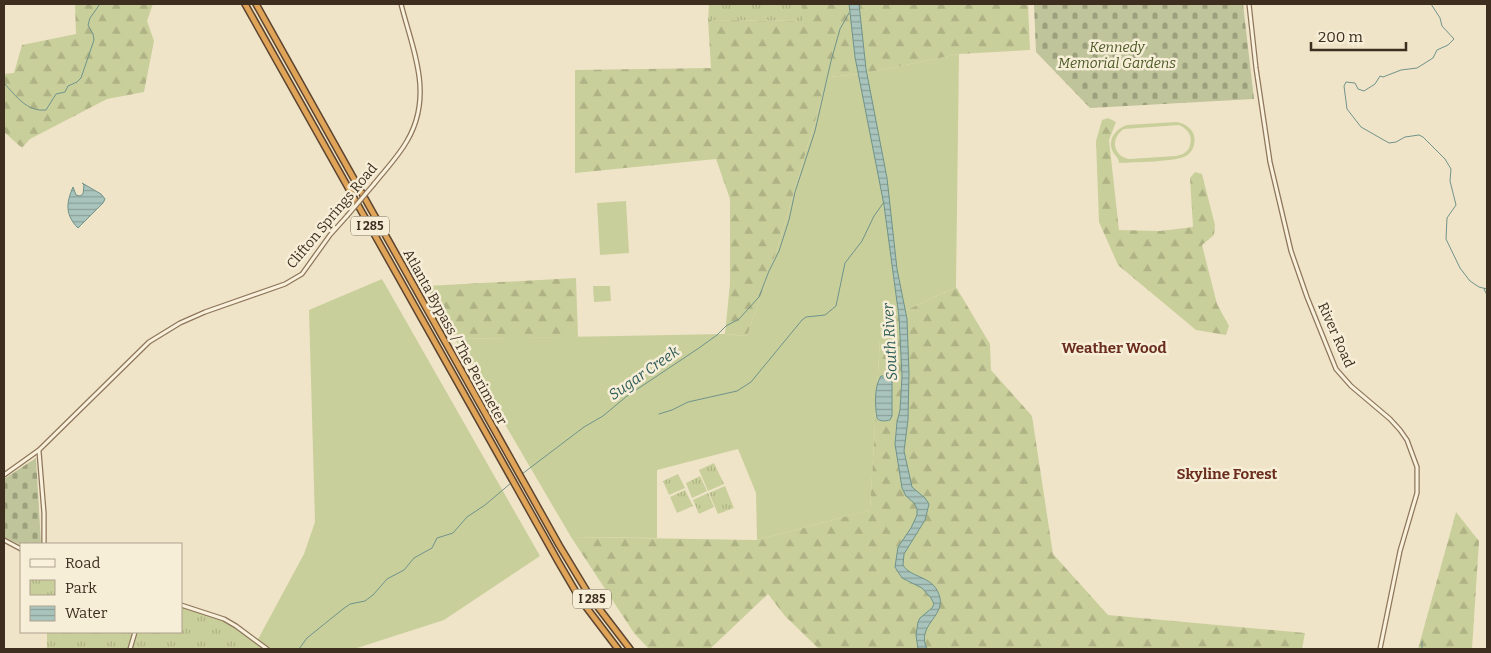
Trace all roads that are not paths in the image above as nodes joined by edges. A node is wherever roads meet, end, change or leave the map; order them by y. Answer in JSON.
{"nodes":[{"id":1,"x":245,"y":4,"type":"edge"},
{"id":2,"x":256,"y":4,"type":"edge"},
{"id":3,"x":401,"y":4,"type":"edge"},
{"id":4,"x":1248,"y":4,"type":"edge"},
{"id":5,"x":39,"y":450,"type":"junction"},
{"id":6,"x":4,"y":474,"type":"edge"},
{"id":7,"x":4,"y":540,"type":"edge"},
{"id":8,"x":44,"y":543,"type":"edge"},
{"id":9,"x":20,"y":548,"type":"edge"},
{"id":10,"x":182,"y":605,"type":"edge"},
{"id":11,"x":135,"y":633,"type":"edge"},
{"id":12,"x":130,"y":649,"type":"edge"},
{"id":13,"x":267,"y":649,"type":"edge"},
{"id":14,"x":618,"y":649,"type":"edge"},
{"id":15,"x":630,"y":649,"type":"edge"},
{"id":16,"x":1380,"y":649,"type":"edge"}],
"edges":[{"from":1,"to":14,"type":"highway","name":"Atlanta Bypass / The Perimeter","number":"I 285"},
{"from":2,"to":15,"type":"highway","name":"Atlanta Bypass / The Perimeter","number":"I 285"},
{"from":3,"to":5,"type":"street","name":"Clifton Springs Road","bridge":true},
{"from":4,"to":16,"type":"street","name":"River Road"},
{"from":5,"to":6,"type":"street","name":"Clifton Springs Road"},
{"from":5,"to":8,"type":"street"},
{"from":7,"to":9,"type":"street"},
{"from":10,"to":13,"type":"street"},
{"from":11,"to":12,"type":"street"}]}
